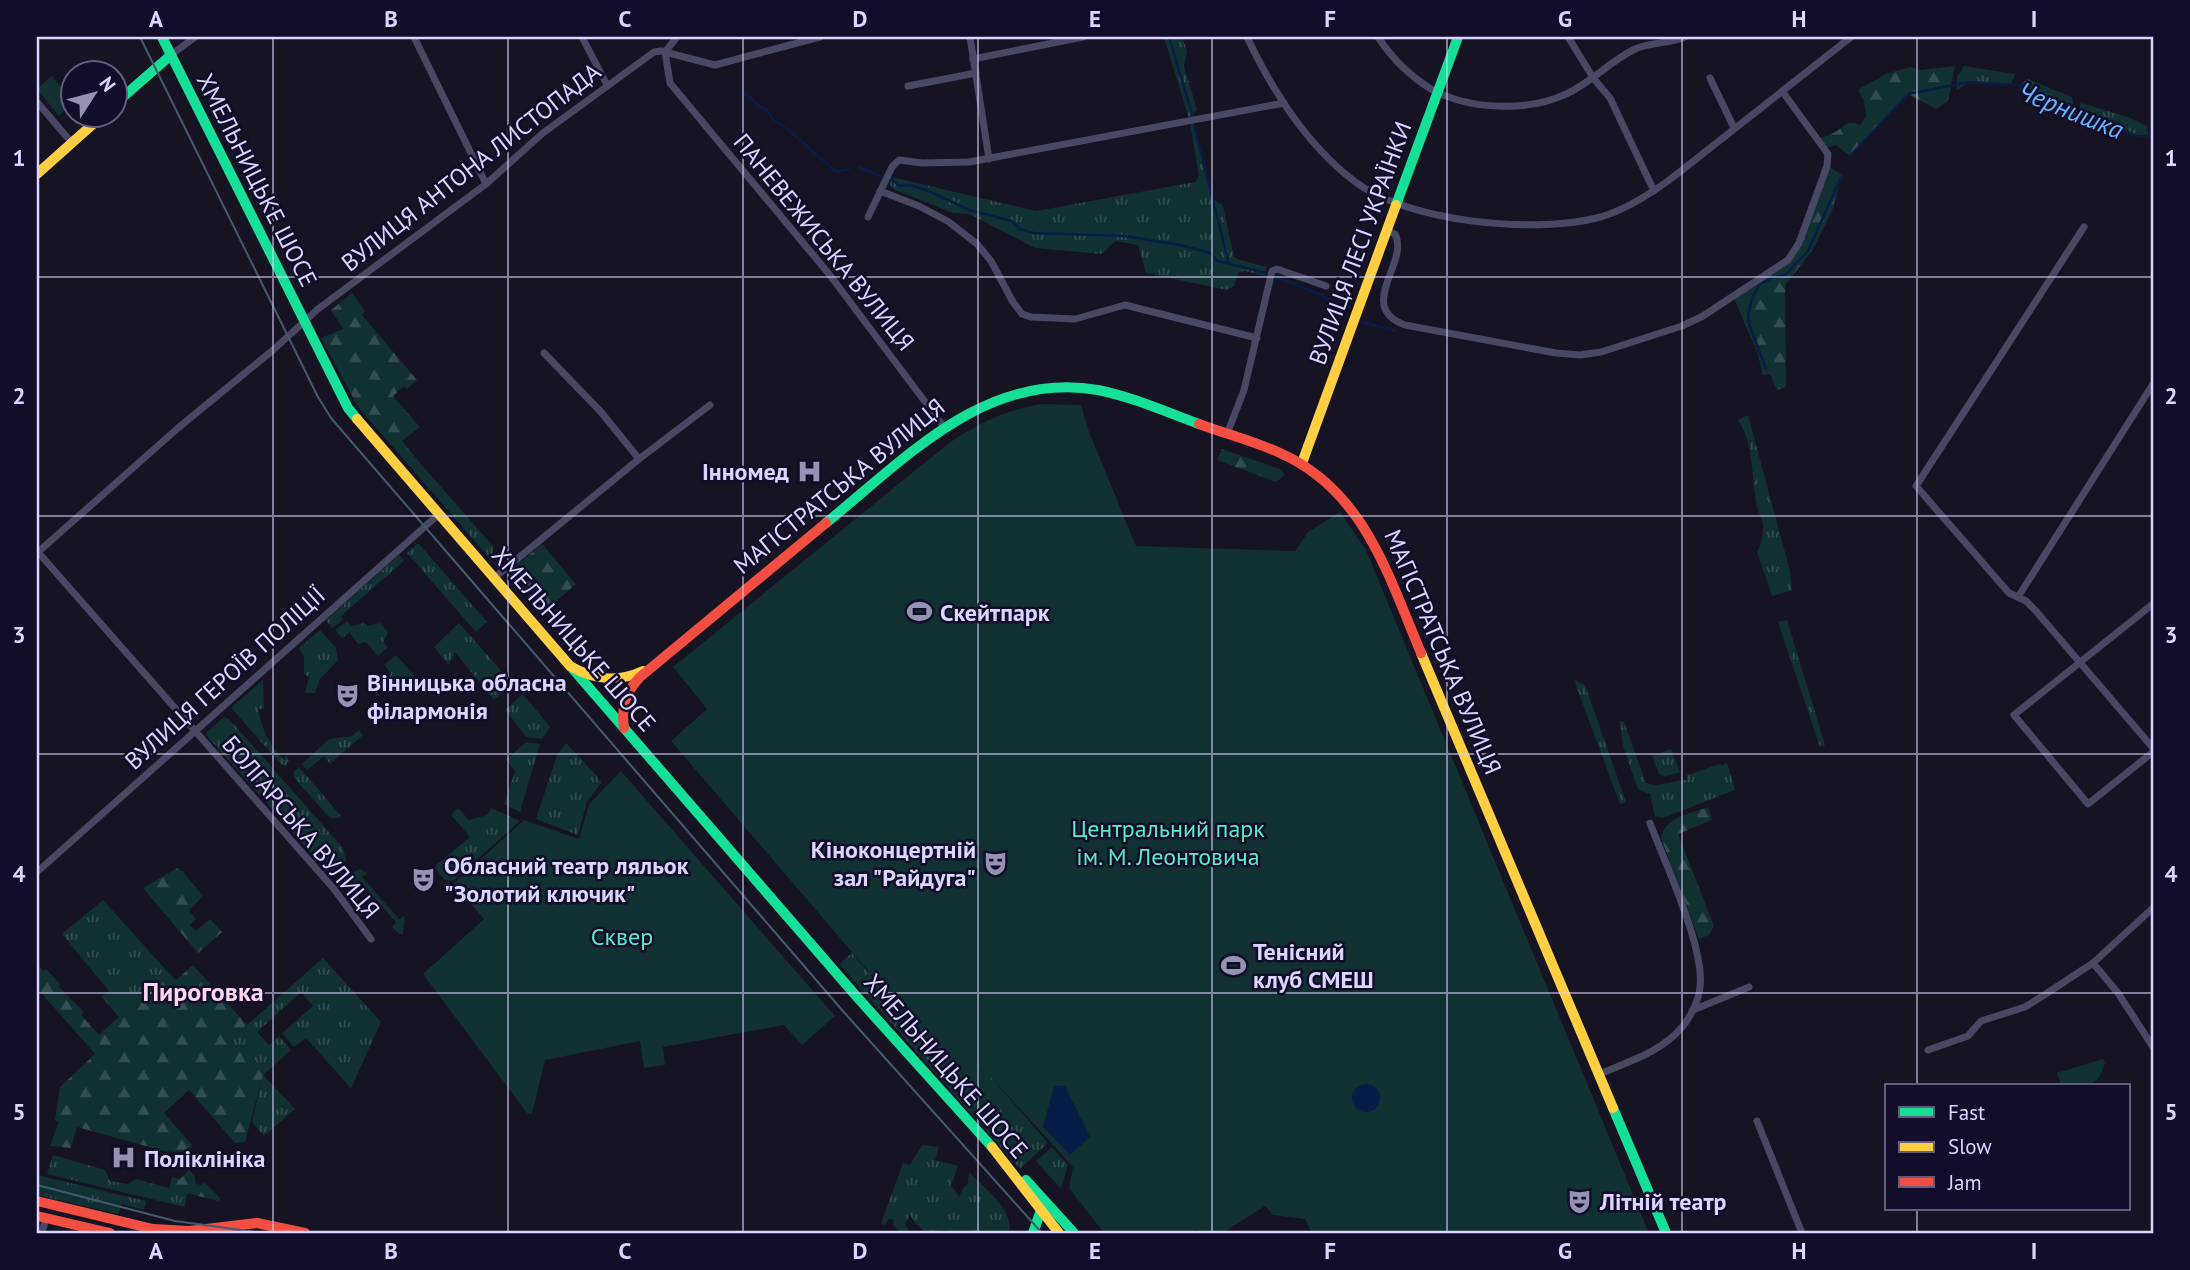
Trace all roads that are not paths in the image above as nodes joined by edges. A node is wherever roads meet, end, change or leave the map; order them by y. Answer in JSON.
{"nodes":[{"id":1,"x":162,"y":37,"type":"edge"},
{"id":2,"x":195,"y":37,"type":"edge"},
{"id":3,"x":414,"y":37,"type":"edge"},
{"id":4,"x":582,"y":37,"type":"edge"},
{"id":5,"x":677,"y":37,"type":"edge"},
{"id":6,"x":820,"y":37,"type":"edge"},
{"id":7,"x":970,"y":37,"type":"edge"},
{"id":8,"x":1083,"y":37,"type":"edge"},
{"id":9,"x":1247,"y":37,"type":"edge"},
{"id":10,"x":1378,"y":37,"type":"edge"},
{"id":11,"x":1458,"y":37,"type":"edge"},
{"id":12,"x":1568,"y":37,"type":"edge"},
{"id":13,"x":1685,"y":37,"type":"edge"},
{"id":14,"x":1851,"y":37,"type":"edge"},
{"id":15,"x":665,"y":52,"type":"junction"},
{"id":16,"x":171,"y":55,"type":"junction"},
{"id":17,"x":973,"y":58,"type":"junction"},
{"id":18,"x":976,"y":73,"type":"junction"},
{"id":19,"x":1710,"y":78,"type":"dead end"},
{"id":20,"x":1594,"y":79,"type":"junction"},
{"id":21,"x":607,"y":85,"type":"junction"},
{"id":22,"x":908,"y":86,"type":"dead end"},
{"id":23,"x":130,"y":91,"type":"edge"},
{"id":24,"x":1438,"y":91,"type":"junction"},
{"id":25,"x":1782,"y":91,"type":"junction"},
{"id":26,"x":37,"y":102,"type":"edge"},
{"id":27,"x":1284,"y":103,"type":"junction"},
{"id":28,"x":1734,"y":128,"type":"junction"},
{"id":29,"x":86,"y":130,"type":"edge"},
{"id":30,"x":72,"y":143,"type":"junction"},
{"id":31,"x":989,"y":159,"type":"junction"},
{"id":32,"x":37,"y":174,"type":"edge"},
{"id":33,"x":486,"y":184,"type":"junction"},
{"id":34,"x":880,"y":191,"type":"junction"},
{"id":35,"x":1654,"y":191,"type":"junction"},
{"id":36,"x":1398,"y":205,"type":"junction"},
{"id":37,"x":868,"y":216,"type":"dead end"},
{"id":38,"x":2084,"y":227,"type":"dead end"},
{"id":39,"x":1387,"y":231,"type":"junction"},
{"id":40,"x":1326,"y":286,"type":"dead end"},
{"id":41,"x":304,"y":322,"type":"junction"},
{"id":42,"x":1257,"y":338,"type":"junction"},
{"id":43,"x":544,"y":353,"type":"dead end"},
{"id":44,"x":2153,"y":384,"type":"edge"},
{"id":45,"x":710,"y":405,"type":"dead end"},
{"id":46,"x":944,"y":427,"type":"junction"},
{"id":47,"x":1227,"y":434,"type":"junction"},
{"id":48,"x":639,"y":459,"type":"junction"},
{"id":49,"x":1302,"y":463,"type":"junction"},
{"id":50,"x":439,"y":514,"type":"junction"},
{"id":51,"x":37,"y":552,"type":"edge"},
{"id":52,"x":494,"y":578,"type":"junction"},
{"id":53,"x":2018,"y":597,"type":"junction"},
{"id":54,"x":2153,"y":604,"type":"edge"},
{"id":55,"x":2078,"y":663,"type":"junction"},
{"id":56,"x":570,"y":666,"type":"junction"},
{"id":57,"x":647,"y":670,"type":"junction"},
{"id":58,"x":624,"y":728,"type":"junction"},
{"id":59,"x":194,"y":731,"type":"junction"},
{"id":60,"x":2153,"y":750,"type":"edge"},
{"id":61,"x":1650,"y":823,"type":"dead end"},
{"id":62,"x":37,"y":872,"type":"edge"},
{"id":63,"x":2153,"y":908,"type":"edge"},
{"id":64,"x":371,"y":939,"type":"dead end"},
{"id":65,"x":2093,"y":963,"type":"junction"},
{"id":66,"x":1749,"y":987,"type":"dead end"},
{"id":67,"x":1693,"y":1010,"type":"junction"},
{"id":68,"x":2153,"y":1047,"type":"edge"},
{"id":69,"x":1928,"y":1050,"type":"dead end"},
{"id":70,"x":1599,"y":1074,"type":"junction"},
{"id":71,"x":1757,"y":1121,"type":"dead end"},
{"id":72,"x":989,"y":1144,"type":"junction"},
{"id":73,"x":37,"y":1201,"type":"edge"},
{"id":74,"x":1041,"y":1210,"type":"junction"},
{"id":75,"x":41,"y":1217,"type":"edge"},
{"id":76,"x":232,"y":1230,"type":"edge"},
{"id":77,"x":158,"y":1231,"type":"edge"},
{"id":78,"x":182,"y":1232,"type":"edge"},
{"id":79,"x":43,"y":1233,"type":"edge"},
{"id":80,"x":110,"y":1233,"type":"edge"},
{"id":81,"x":305,"y":1233,"type":"edge"},
{"id":82,"x":1033,"y":1233,"type":"edge"},
{"id":83,"x":1059,"y":1233,"type":"edge"},
{"id":84,"x":1074,"y":1233,"type":"edge"},
{"id":85,"x":1666,"y":1233,"type":"edge"},
{"id":86,"x":1802,"y":1233,"type":"edge"}],
"edges":[{"from":1,"to":16,"type":"main road","name":"ХМЕЛЬНИЦЬКЕ ШОСЕ"},
{"from":2,"to":16,"type":"street"},
{"from":3,"to":33,"type":"street"},
{"from":4,"to":21,"type":"street"},
{"from":5,"to":15,"type":"street"},
{"from":6,"to":15,"type":"street"},
{"from":7,"to":17,"type":"street"},
{"from":8,"to":17,"type":"street"},
{"from":9,"to":27,"type":"street"},
{"from":10,"to":24,"type":"street"},
{"from":11,"to":24,"type":"main road","name":"ВУЛИЦЯ ЛЕСІ УКРАЇНКИ"},
{"from":12,"to":20,"type":"street"},
{"from":13,"to":20,"type":"street"},
{"from":14,"to":25,"type":"street"},
{"from":15,"to":21,"type":"street","name":"ВУЛИЦЯ АНТОНА ЛИСТОПАДА"},
{"from":15,"to":46,"type":"street","name":"ПАНЕВЕЖИСЬКА ВУЛИЦЯ"},
{"from":16,"to":23,"type":"main road"},
{"from":16,"to":41,"type":"main road","name":"ХМЕЛЬНИЦЬКЕ ШОСЕ"},
{"from":17,"to":18,"type":"street"},
{"from":18,"to":22,"type":"street"},
{"from":18,"to":31,"type":"street"},
{"from":19,"to":28,"type":"street"},
{"from":20,"to":24,"type":"street"},
{"from":20,"to":35,"type":"street"},
{"from":21,"to":33,"type":"street","name":"ВУЛИЦЯ АНТОНА ЛИСТОПАДА"},
{"from":24,"to":36,"type":"main road","name":"ВУЛИЦЯ ЛЕСІ УКРАЇНКИ"},
{"from":25,"to":28,"type":"street"},
{"from":25,"to":39,"type":"street"},
{"from":26,"to":30,"type":"street"},
{"from":27,"to":31,"type":"street"},
{"from":27,"to":36,"type":"street"},
{"from":28,"to":35,"type":"street"},
{"from":29,"to":30,"type":"main road"},
{"from":30,"to":32,"type":"main road"},
{"from":31,"to":34,"type":"street"},
{"from":33,"to":41,"type":"street","name":"ВУЛИЦЯ АНТОНА ЛИСТОПАДА"},
{"from":34,"to":37,"type":"street"},
{"from":34,"to":42,"type":"street"},
{"from":35,"to":36,"type":"street"},
{"from":36,"to":39,"type":"main road","name":"ВУЛИЦЯ ЛЕСІ УКРАЇНКИ"},
{"from":38,"to":53,"type":"street"},
{"from":39,"to":49,"type":"main road","name":"ВУЛИЦЯ ЛЕСІ УКРАЇНКИ"},
{"from":40,"to":42,"type":"street"},
{"from":41,"to":50,"type":"main road","name":"ХМЕЛЬНИЦЬКЕ ШОСЕ"},
{"from":41,"to":51,"type":"street","name":"ВУЛИЦЯ АНТОНА ЛИСТОПАДА"},
{"from":42,"to":47,"type":"street"},
{"from":43,"to":48,"type":"street"},
{"from":44,"to":53,"type":"street"},
{"from":45,"to":48,"type":"street"},
{"from":46,"to":47,"type":"main road","name":"МАГІСТРАТСЬКА ВУЛИЦЯ"},
{"from":46,"to":57,"type":"main road","name":"МАГІСТРАТСЬКА ВУЛИЦЯ"},
{"from":47,"to":49,"type":"main road","name":"МАГІСТРАТСЬКА ВУЛИЦЯ"},
{"from":48,"to":52,"type":"street"},
{"from":49,"to":70,"type":"main road","name":"МАГІСТРАТСЬКА ВУЛИЦЯ"},
{"from":50,"to":52,"type":"main road","name":"ХМЕЛЬНИЦЬКЕ ШОСЕ"},
{"from":50,"to":59,"type":"street","name":"ВУЛИЦЯ ГЕРОЇВ ПОЛІЦІЇ"},
{"from":51,"to":59,"type":"street","name":"БОЛГАРСЬКА ВУЛИЦЯ"},
{"from":52,"to":56,"type":"main road","name":"ХМЕЛЬНИЦЬКЕ ШОСЕ"},
{"from":53,"to":55,"type":"street"},
{"from":54,"to":55,"type":"street"},
{"from":55,"to":60,"type":"street"},
{"from":55,"to":60,"type":"street"},
{"from":56,"to":57,"type":"main road"},
{"from":56,"to":58,"type":"main road","name":"ХМЕЛЬНИЦЬКЕ ШОСЕ"},
{"from":57,"to":58,"type":"main road"},
{"from":58,"to":72,"type":"main road","name":"ХМЕЛЬНИЦЬКЕ ШОСЕ"},
{"from":59,"to":62,"type":"street","name":"ВУЛИЦЯ ГЕРОЇВ ПОЛІЦІЇ"},
{"from":59,"to":64,"type":"street","name":"БОЛГАРСЬКА ВУЛИЦЯ"},
{"from":61,"to":67,"type":"street"},
{"from":63,"to":65,"type":"street"},
{"from":65,"to":68,"type":"street"},
{"from":65,"to":69,"type":"street"},
{"from":66,"to":67,"type":"street"},
{"from":67,"to":70,"type":"street"},
{"from":70,"to":85,"type":"main road","name":"МАГІСТРАТСЬКА ВУЛИЦЯ"},
{"from":71,"to":86,"type":"street"},
{"from":72,"to":74,"type":"main road","name":"ХМЕЛЬНИЦЬКЕ ШОСЕ"},
{"from":72,"to":84,"type":"main road"},
{"from":73,"to":77,"type":"main road"},
{"from":74,"to":82,"type":"main road"},
{"from":74,"to":83,"type":"main road","name":"ХМЕЛЬНИЦЬКЕ ШОСЕ"},
{"from":75,"to":79,"type":"street"},
{"from":75,"to":80,"type":"main road"},
{"from":76,"to":78,"type":"main road"},
{"from":76,"to":81,"type":"main road"},
{"from":77,"to":78,"type":"main road"}]}
